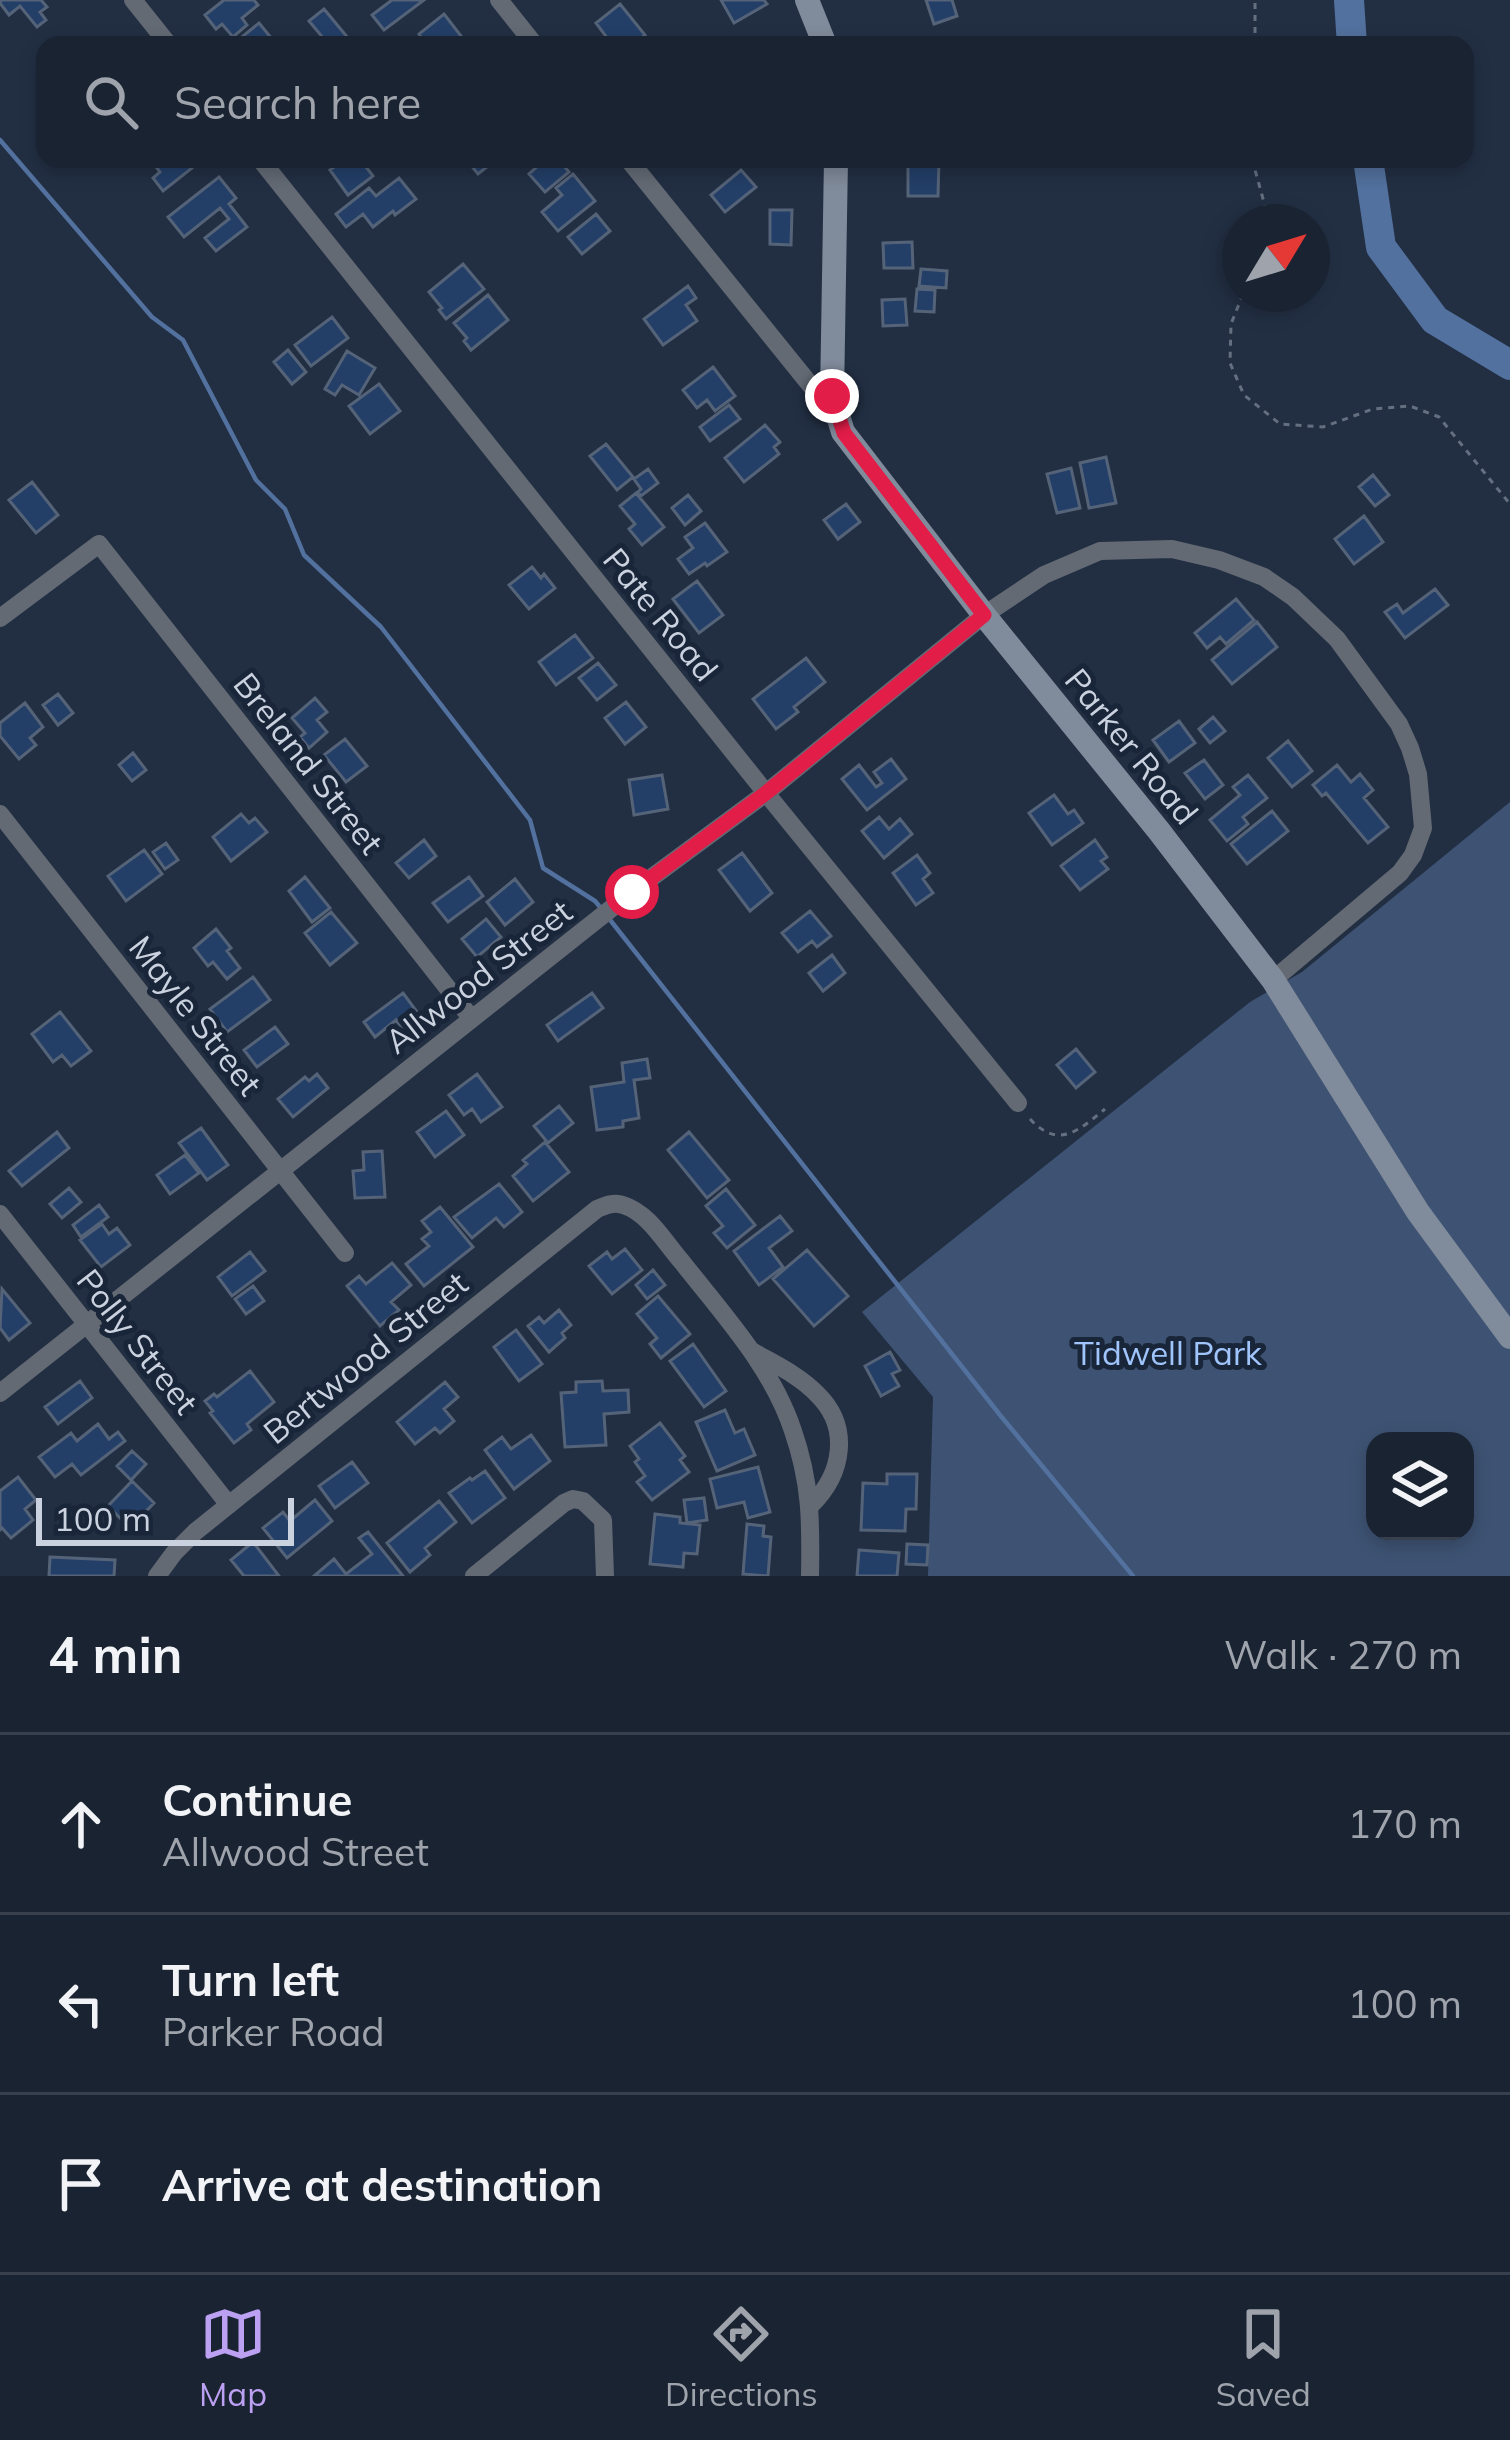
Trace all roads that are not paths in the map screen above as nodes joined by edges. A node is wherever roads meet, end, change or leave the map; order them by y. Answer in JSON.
{"nodes":[{"id":1,"x":133,"y":0,"type":"edge"},
{"id":2,"x":499,"y":0,"type":"edge"},
{"id":3,"x":807,"y":0,"type":"edge"},
{"id":4,"x":162,"y":36,"type":"edge"},
{"id":5,"x":529,"y":36,"type":"edge"},
{"id":6,"x":821,"y":36,"type":"edge"},
{"id":7,"x":267,"y":168,"type":"edge"},
{"id":8,"x":635,"y":168,"type":"edge"},
{"id":9,"x":836,"y":168,"type":"edge"},
{"id":10,"x":824,"y":398,"type":"junction"},
{"id":11,"x":984,"y":615,"type":"junction"},
{"id":12,"x":0,"y":618,"type":"edge"},
{"id":13,"x":766,"y":793,"type":"junction"},
{"id":14,"x":0,"y":814,"type":"edge"},
{"id":15,"x":1273,"y":980,"type":"junction"},
{"id":16,"x":472,"y":1019,"type":"junction"},
{"id":17,"x":1018,"y":1103,"type":"road end"},
{"id":18,"x":280,"y":1171,"type":"junction"},
{"id":19,"x":0,"y":1214,"type":"edge"},
{"id":20,"x":345,"y":1253,"type":"dead end"},
{"id":21,"x":86,"y":1325,"type":"junction"},
{"id":22,"x":1510,"y":1337,"type":"edge"},
{"id":23,"x":749,"y":1349,"type":"junction"},
{"id":24,"x":0,"y":1393,"type":"edge"},
{"id":25,"x":229,"y":1505,"type":"junction"},
{"id":26,"x":811,"y":1505,"type":"junction"},
{"id":27,"x":158,"y":1576,"type":"edge"},
{"id":28,"x":474,"y":1576,"type":"edge"},
{"id":29,"x":604,"y":1576,"type":"edge"},
{"id":30,"x":810,"y":1576,"type":"edge"}],
"edges":[{"from":1,"to":4,"type":"street"},
{"from":2,"to":5,"type":"street"},
{"from":3,"to":6,"type":"main road"},
{"from":7,"to":13,"type":"street","name":"Pate Road"},
{"from":8,"to":10,"type":"street"},
{"from":9,"to":10,"type":"main road"},
{"from":10,"to":11,"type":"main road","name":"Parker Road"},
{"from":11,"to":13,"type":"street","name":"Allwood Street"},
{"from":11,"to":15,"type":"main road","name":"Parker Road"},
{"from":11,"to":15,"type":"street","name":"Allwood Street"},
{"from":12,"to":16,"type":"street","name":"Breland Street"},
{"from":13,"to":16,"type":"street","name":"Allwood Street"},
{"from":13,"to":17,"type":"street","name":"Pate Road"},
{"from":14,"to":18,"type":"street","name":"Mayle Street"},
{"from":15,"to":22,"type":"main road","name":"Parker Road"},
{"from":16,"to":18,"type":"street","name":"Allwood Street"},
{"from":18,"to":20,"type":"street","name":"Mayle Street"},
{"from":18,"to":21,"type":"street","name":"Allwood Street"},
{"from":19,"to":21,"type":"street","name":"Polly Street"},
{"from":21,"to":24,"type":"street","name":"Allwood Street"},
{"from":21,"to":25,"type":"street","name":"Polly Street"},
{"from":23,"to":25,"type":"street","name":"Bertwood Street"},
{"from":23,"to":26,"type":"street"},
{"from":23,"to":26,"type":"street"},
{"from":25,"to":27,"type":"street","name":"Bertwood Street"},
{"from":26,"to":30,"type":"street"},
{"from":28,"to":29,"type":"street"}]}
